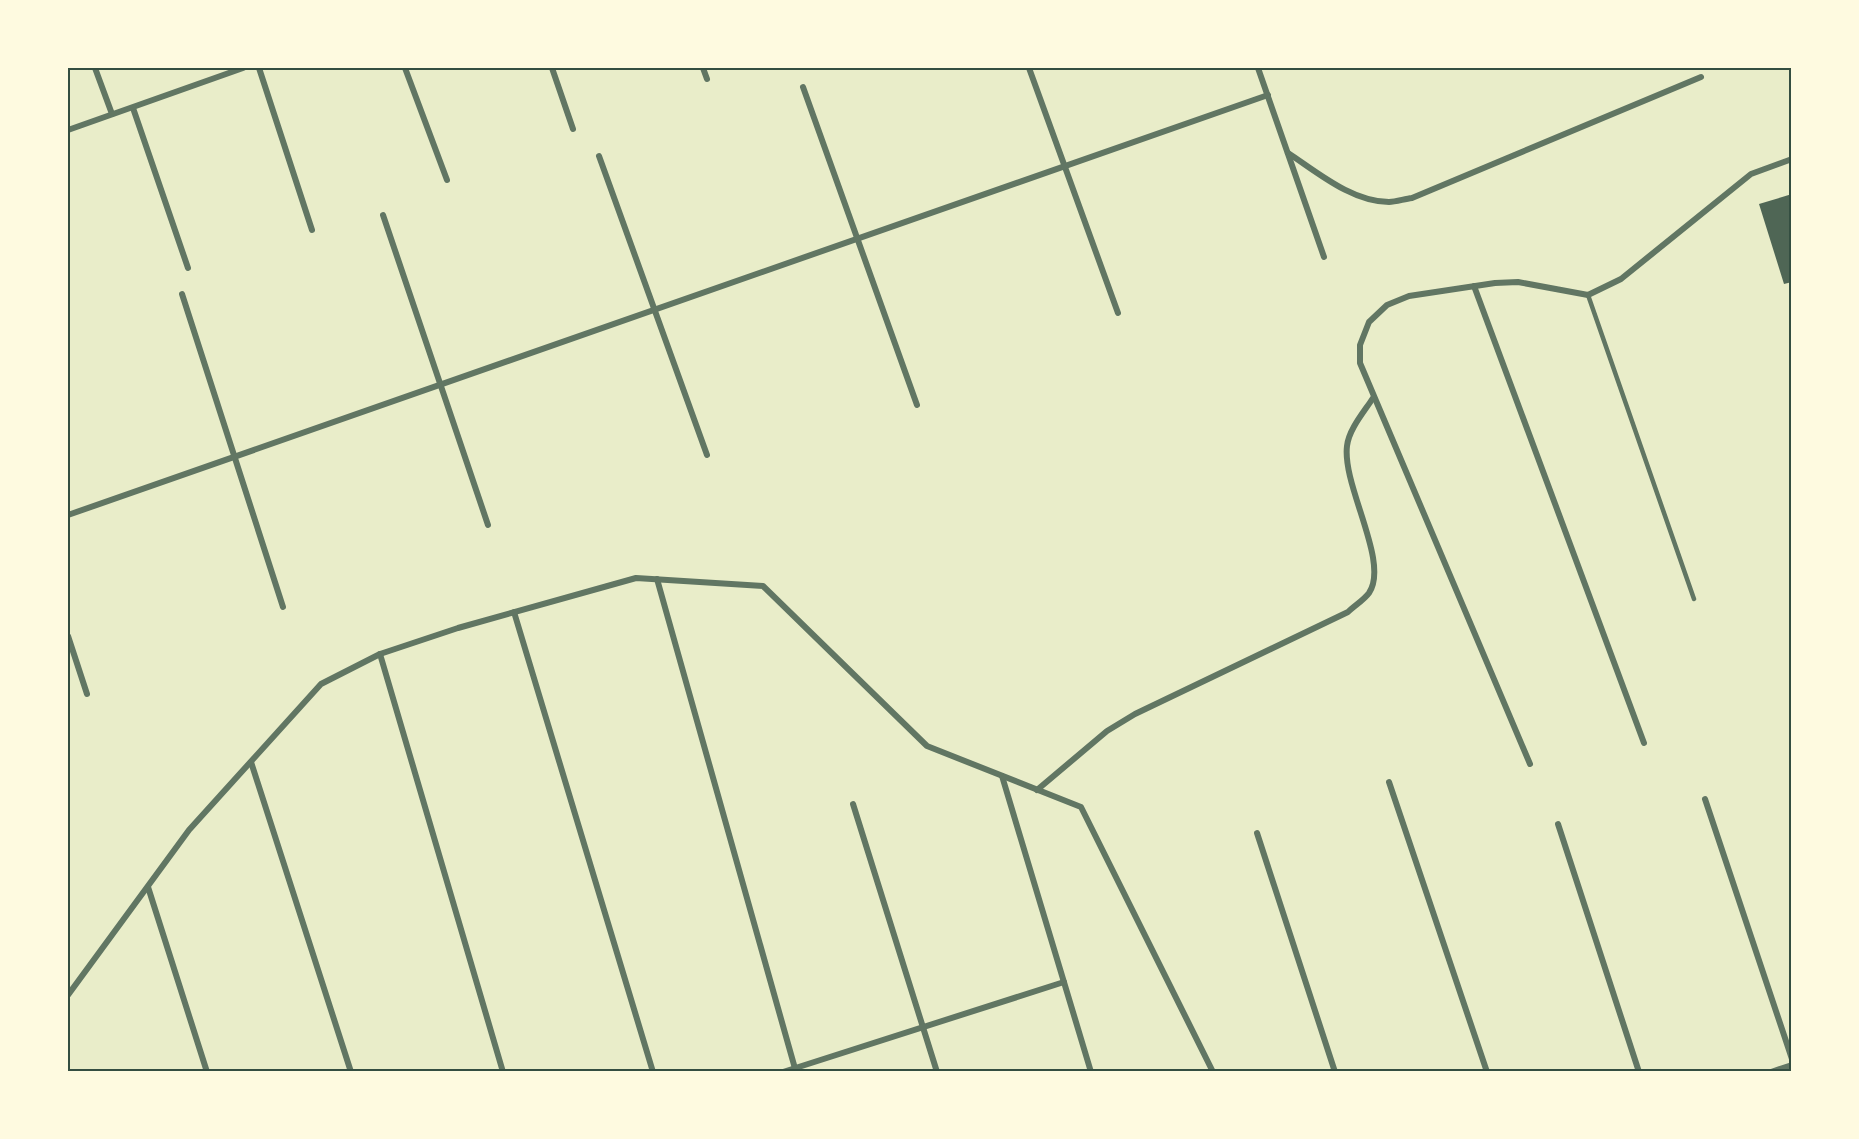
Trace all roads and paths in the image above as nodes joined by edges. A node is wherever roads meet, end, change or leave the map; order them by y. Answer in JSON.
{"nodes":[{"id":1,"x":95,"y":68,"type":"edge"},
{"id":2,"x":243,"y":68,"type":"edge"},
{"id":3,"x":259,"y":68,"type":"edge"},
{"id":4,"x":405,"y":68,"type":"edge"},
{"id":5,"x":552,"y":68,"type":"edge"},
{"id":6,"x":703,"y":68,"type":"edge"},
{"id":7,"x":1029,"y":68,"type":"edge"},
{"id":8,"x":1258,"y":68,"type":"edge"},
{"id":9,"x":229,"y":70,"type":"edge"},
{"id":10,"x":1701,"y":77,"type":"dead end"},
{"id":11,"x":707,"y":79,"type":"dead end"},
{"id":12,"x":803,"y":87,"type":"dead end"},
{"id":13,"x":1268,"y":94,"type":"junction"},
{"id":14,"x":133,"y":108,"type":"junction"},
{"id":15,"x":112,"y":114,"type":"junction"},
{"id":16,"x":573,"y":129,"type":"dead end"},
{"id":17,"x":68,"y":130,"type":"edge"},
{"id":18,"x":1288,"y":153,"type":"junction"},
{"id":19,"x":599,"y":156,"type":"dead end"},
{"id":20,"x":1791,"y":159,"type":"edge"},
{"id":21,"x":1065,"y":166,"type":"junction"},
{"id":22,"x":447,"y":180,"type":"dead end"},
{"id":23,"x":383,"y":215,"type":"dead end"},
{"id":24,"x":312,"y":230,"type":"dead end"},
{"id":25,"x":857,"y":238,"type":"junction"},
{"id":26,"x":1324,"y":257,"type":"dead end"},
{"id":27,"x":188,"y":268,"type":"dead end"},
{"id":28,"x":1474,"y":286,"type":"junction"},
{"id":29,"x":182,"y":294,"type":"dead end"},
{"id":30,"x":1588,"y":296,"type":"junction"},
{"id":31,"x":654,"y":309,"type":"junction"},
{"id":32,"x":1118,"y":313,"type":"dead end"},
{"id":33,"x":440,"y":385,"type":"junction"},
{"id":34,"x":1373,"y":398,"type":"junction"},
{"id":35,"x":917,"y":405,"type":"dead end"},
{"id":36,"x":707,"y":455,"type":"dead end"},
{"id":37,"x":234,"y":457,"type":"junction"},
{"id":38,"x":68,"y":515,"type":"edge"},
{"id":39,"x":488,"y":525,"type":"dead end"},
{"id":40,"x":657,"y":579,"type":"junction"},
{"id":41,"x":1694,"y":599,"type":"dead end"},
{"id":42,"x":283,"y":607,"type":"dead end"},
{"id":43,"x":514,"y":612,"type":"junction"},
{"id":44,"x":68,"y":636,"type":"edge"},
{"id":45,"x":380,"y":654,"type":"junction"},
{"id":46,"x":87,"y":694,"type":"dead end"},
{"id":47,"x":1644,"y":743,"type":"dead end"},
{"id":48,"x":250,"y":762,"type":"junction"},
{"id":49,"x":1530,"y":764,"type":"dead end"},
{"id":50,"x":1002,"y":776,"type":"junction"},
{"id":51,"x":1389,"y":782,"type":"dead end"},
{"id":52,"x":1036,"y":790,"type":"junction"},
{"id":53,"x":1705,"y":799,"type":"dead end"},
{"id":54,"x":853,"y":804,"type":"dead end"},
{"id":55,"x":1558,"y":824,"type":"dead end"},
{"id":56,"x":1257,"y":833,"type":"dead end"},
{"id":57,"x":148,"y":887,"type":"junction"},
{"id":58,"x":1064,"y":982,"type":"junction"},
{"id":59,"x":68,"y":995,"type":"edge"},
{"id":60,"x":922,"y":1028,"type":"junction"},
{"id":61,"x":1791,"y":1059,"type":"edge"},
{"id":62,"x":1791,"y":1065,"type":"edge"},
{"id":63,"x":796,"y":1070,"type":"edge"},
{"id":64,"x":207,"y":1071,"type":"edge"},
{"id":65,"x":351,"y":1071,"type":"edge"},
{"id":66,"x":502,"y":1071,"type":"edge"},
{"id":67,"x":652,"y":1071,"type":"edge"},
{"id":68,"x":783,"y":1071,"type":"edge"},
{"id":69,"x":937,"y":1071,"type":"edge"},
{"id":70,"x":1091,"y":1071,"type":"edge"},
{"id":71,"x":1213,"y":1071,"type":"edge"},
{"id":72,"x":1335,"y":1071,"type":"edge"},
{"id":73,"x":1487,"y":1071,"type":"edge"},
{"id":74,"x":1638,"y":1071,"type":"edge"},
{"id":75,"x":1772,"y":1071,"type":"edge"}],
"edges":[{"from":1,"to":15,"type":"street"},
{"from":2,"to":9,"type":"street"},
{"from":3,"to":24,"type":"street"},
{"from":4,"to":22,"type":"street"},
{"from":5,"to":16,"type":"street"},
{"from":6,"to":11,"type":"street"},
{"from":7,"to":21,"type":"street"},
{"from":8,"to":13,"type":"street"},
{"from":9,"to":14,"type":"street"},
{"from":10,"to":18,"type":"street"},
{"from":12,"to":25,"type":"street"},
{"from":13,"to":18,"type":"street"},
{"from":13,"to":21,"type":"street"},
{"from":14,"to":15,"type":"street"},
{"from":14,"to":27,"type":"street"},
{"from":15,"to":17,"type":"street"},
{"from":18,"to":26,"type":"street"},
{"from":19,"to":31,"type":"street"},
{"from":20,"to":30,"type":"street"},
{"from":21,"to":25,"type":"street"},
{"from":21,"to":32,"type":"street"},
{"from":23,"to":33,"type":"street"},
{"from":25,"to":31,"type":"street"},
{"from":25,"to":35,"type":"street"},
{"from":28,"to":30,"type":"street"},
{"from":28,"to":34,"type":"street"},
{"from":28,"to":47,"type":"street"},
{"from":29,"to":37,"type":"street"},
{"from":30,"to":41,"type":"lane"},
{"from":31,"to":33,"type":"street"},
{"from":31,"to":36,"type":"street"},
{"from":33,"to":37,"type":"street"},
{"from":33,"to":39,"type":"street"},
{"from":34,"to":49,"type":"street"},
{"from":34,"to":52,"type":"street"},
{"from":37,"to":38,"type":"street"},
{"from":37,"to":42,"type":"street"},
{"from":40,"to":43,"type":"street"},
{"from":40,"to":50,"type":"street"},
{"from":40,"to":63,"type":"street"},
{"from":43,"to":45,"type":"street"},
{"from":43,"to":67,"type":"street"},
{"from":44,"to":46,"type":"street"},
{"from":45,"to":48,"type":"street"},
{"from":45,"to":66,"type":"street"},
{"from":48,"to":57,"type":"street"},
{"from":48,"to":65,"type":"street"},
{"from":50,"to":52,"type":"street"},
{"from":50,"to":58,"type":"street"},
{"from":51,"to":73,"type":"street"},
{"from":52,"to":71,"type":"street"},
{"from":53,"to":61,"type":"street"},
{"from":54,"to":60,"type":"street"},
{"from":55,"to":74,"type":"street"},
{"from":56,"to":72,"type":"street"},
{"from":57,"to":59,"type":"street"},
{"from":57,"to":64,"type":"street"},
{"from":58,"to":60,"type":"street"},
{"from":58,"to":70,"type":"street"},
{"from":60,"to":63,"type":"street"},
{"from":60,"to":69,"type":"street"},
{"from":62,"to":75,"type":"street"},
{"from":63,"to":68,"type":"street"}]}
